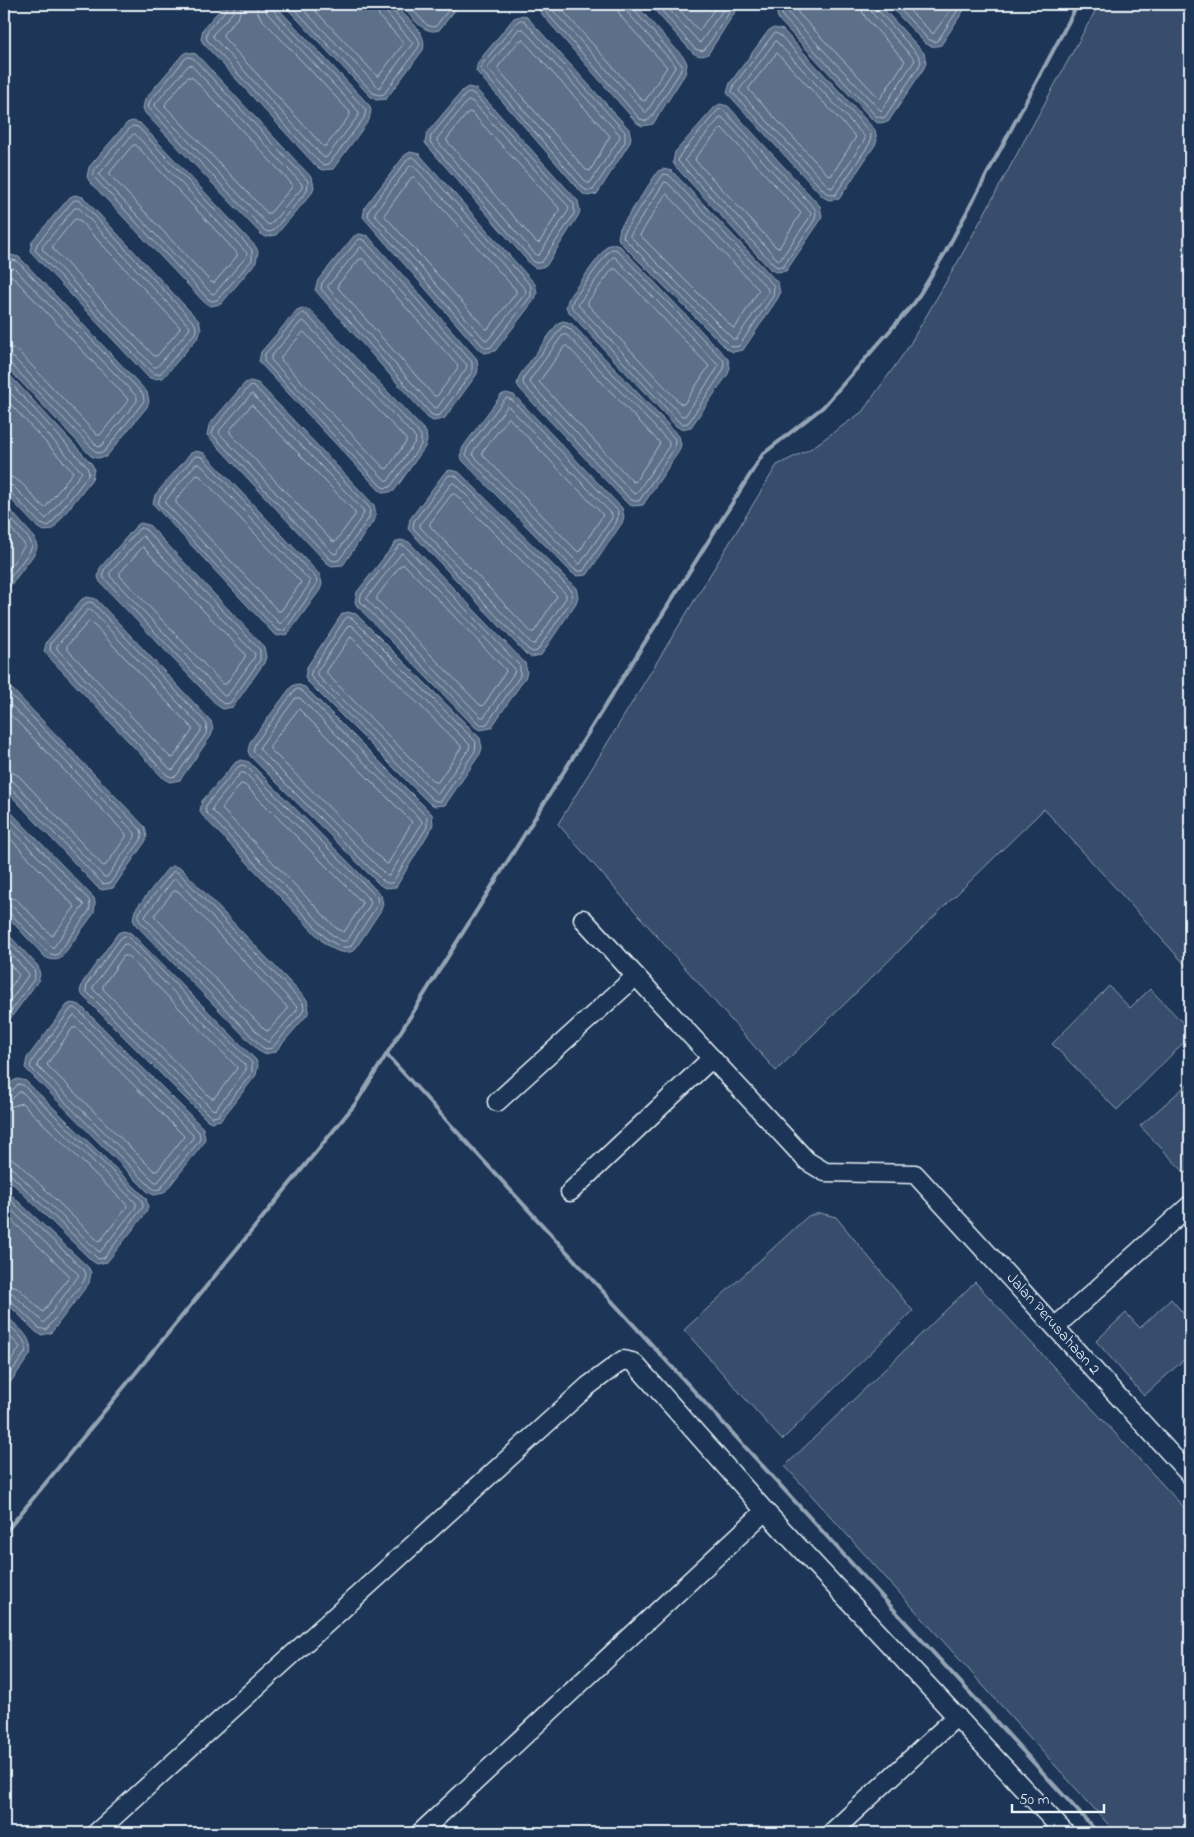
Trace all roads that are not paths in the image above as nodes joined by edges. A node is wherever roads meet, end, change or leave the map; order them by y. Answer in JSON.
{"nodes":[{"id":1,"x":583,"y":919,"type":"dead end"},
{"id":2,"x":636,"y":976,"type":"junction"},
{"id":3,"x":712,"y":1058,"type":"junction"},
{"id":4,"x":497,"y":1102,"type":"dead end"},
{"id":5,"x":570,"y":1192,"type":"dead end"},
{"id":6,"x":1190,"y":1204,"type":"edge"},
{"id":7,"x":1055,"y":1327,"type":"junction"},
{"id":8,"x":1188,"y":1466,"type":"edge"},
{"id":9,"x":764,"y":1511,"type":"junction"},
{"id":10,"x":957,"y":1716,"type":"junction"},
{"id":11,"x":96,"y":1833,"type":"edge"},
{"id":12,"x":420,"y":1833,"type":"edge"},
{"id":13,"x":831,"y":1833,"type":"edge"},
{"id":14,"x":1065,"y":1833,"type":"edge"}],
"edges":[{"from":1,"to":2,"type":"street"},
{"from":2,"to":3,"type":"street"},
{"from":2,"to":4,"type":"street"},
{"from":3,"to":5,"type":"street"},
{"from":3,"to":7,"type":"street","name":"Jalan Perusahaan 2"},
{"from":6,"to":7,"type":"street"},
{"from":7,"to":8,"type":"street","name":"Jalan Perusahaan 2"},
{"from":9,"to":10,"type":"street"},
{"from":9,"to":11,"type":"street"},
{"from":9,"to":12,"type":"street"},
{"from":10,"to":13,"type":"street"},
{"from":10,"to":14,"type":"street"}]}
